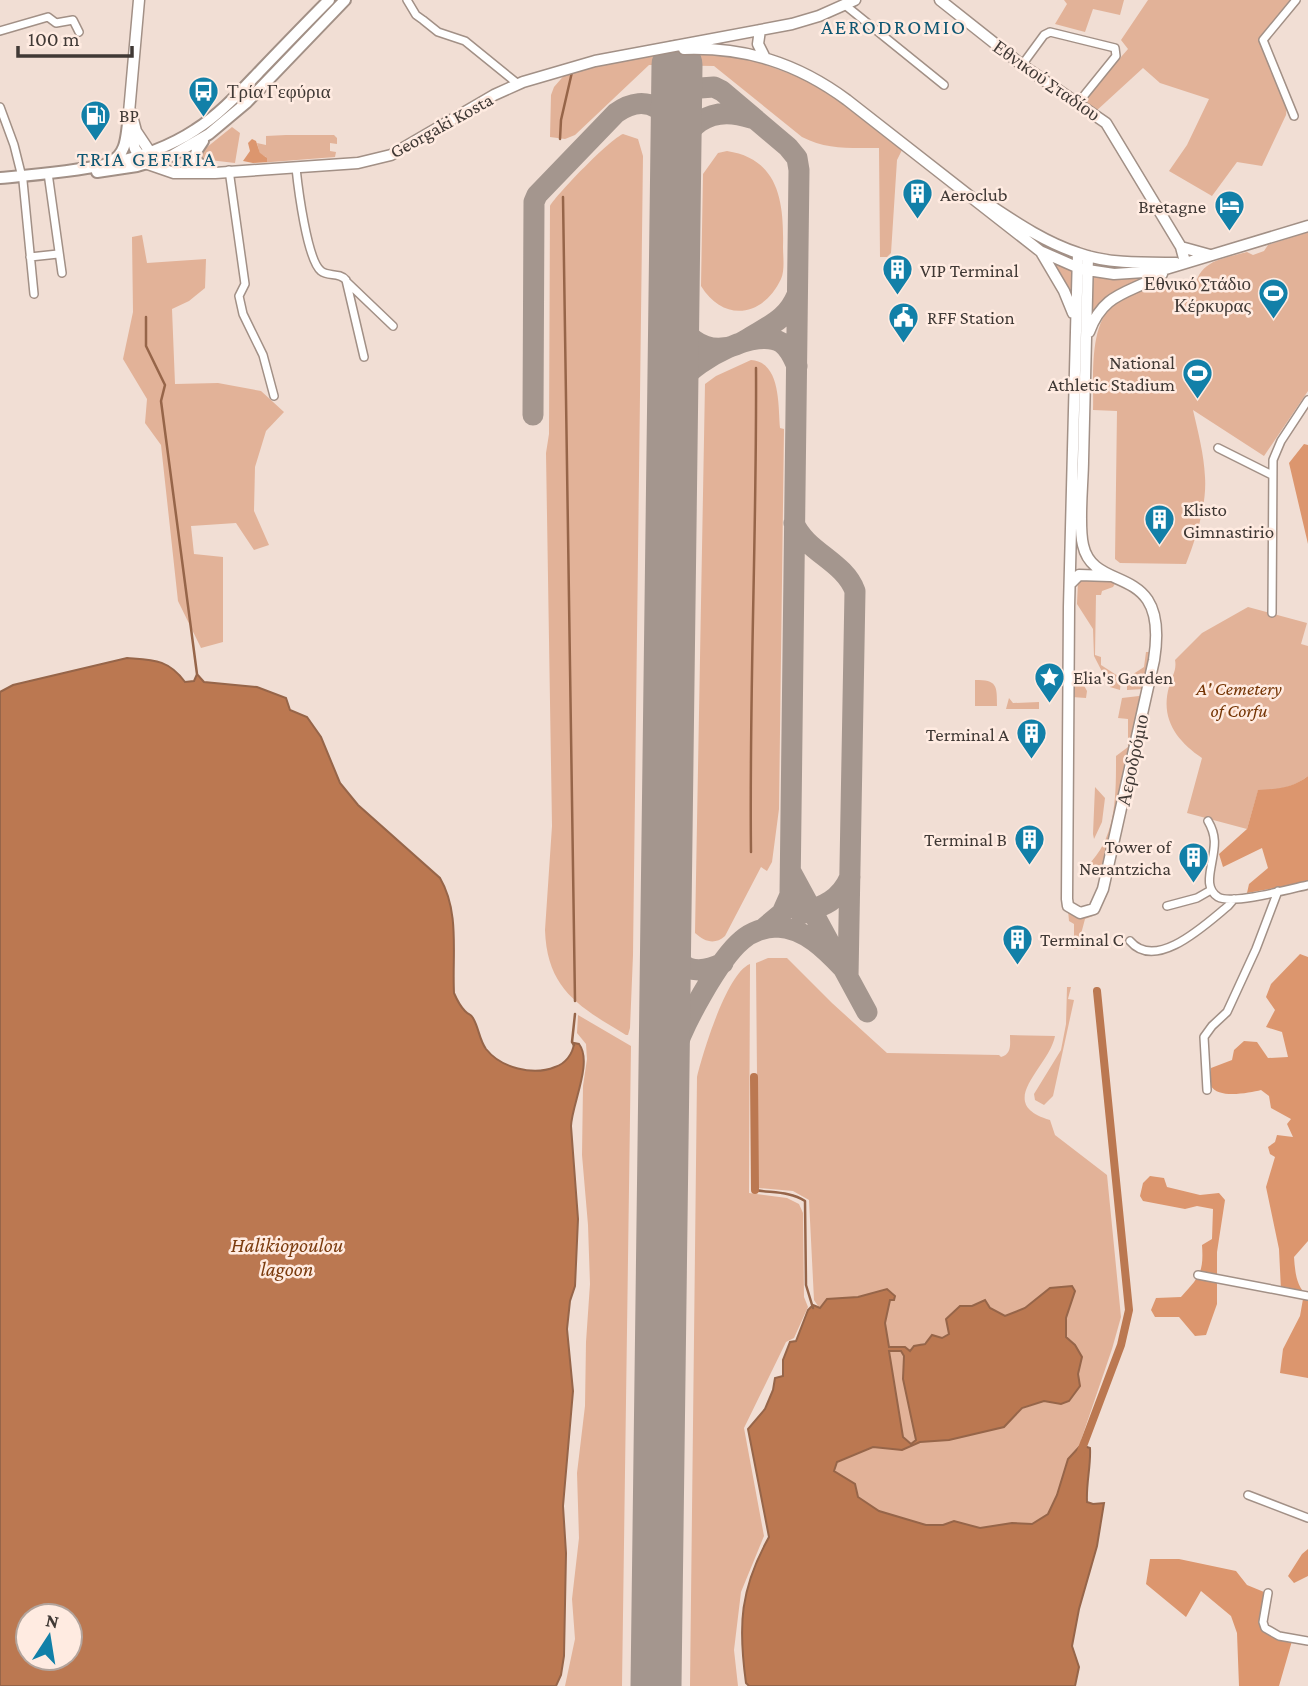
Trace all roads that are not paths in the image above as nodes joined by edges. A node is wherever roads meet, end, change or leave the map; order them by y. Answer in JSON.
{"nodes":[{"id":1,"x":139,"y":0,"type":"edge"},
{"id":2,"x":329,"y":0,"type":"edge"},
{"id":3,"x":345,"y":0,"type":"edge"},
{"id":4,"x":407,"y":0,"type":"edge"},
{"id":5,"x":940,"y":0,"type":"edge"},
{"id":6,"x":1296,"y":0,"type":"edge"},
{"id":7,"x":850,"y":2,"type":"edge"},
{"id":8,"x":0,"y":31,"type":"edge"},
{"id":9,"x":757,"y":31,"type":"junction"},
{"id":10,"x":79,"y":32,"type":"dead end"},
{"id":11,"x":722,"y":37,"type":"junction"},
{"id":12,"x":654,"y":50,"type":"junction"},
{"id":13,"x":757,"y":56,"type":"junction"},
{"id":14,"x":1022,"y":65,"type":"junction"},
{"id":15,"x":518,"y":84,"type":"junction"},
{"id":16,"x":944,"y":85,"type":"dead end"},
{"id":17,"x":1078,"y":103,"type":"junction"},
{"id":18,"x":0,"y":107,"type":"edge"},
{"id":19,"x":130,"y":108,"type":"junction"},
{"id":20,"x":1294,"y":116,"type":"dead end"},
{"id":21,"x":128,"y":124,"type":"junction"},
{"id":22,"x":209,"y":134,"type":"junction"},
{"id":23,"x":149,"y":155,"type":"junction"},
{"id":24,"x":107,"y":164,"type":"junction"},
{"id":25,"x":296,"y":168,"type":"junction"},
{"id":26,"x":221,"y":170,"type":"junction"},
{"id":27,"x":48,"y":173,"type":"junction"},
{"id":28,"x":21,"y":176,"type":"junction"},
{"id":29,"x":0,"y":177,"type":"edge"},
{"id":30,"x":967,"y":194,"type":"junction"},
{"id":31,"x":1308,"y":226,"type":"edge"},
{"id":32,"x":1181,"y":247,"type":"junction"},
{"id":33,"x":1040,"y":251,"type":"junction"},
{"id":34,"x":58,"y":254,"type":"junction"},
{"id":35,"x":1083,"y":255,"type":"junction"},
{"id":36,"x":1214,"y":255,"type":"junction"},
{"id":37,"x":30,"y":257,"type":"junction"},
{"id":38,"x":1183,"y":263,"type":"junction"},
{"id":39,"x":1082,"y":269,"type":"junction"},
{"id":40,"x":1167,"y":270,"type":"junction"},
{"id":41,"x":62,"y":273,"type":"dead end"},
{"id":42,"x":347,"y":282,"type":"junction"},
{"id":43,"x":34,"y":294,"type":"dead end"},
{"id":44,"x":1075,"y":324,"type":"junction"},
{"id":45,"x":393,"y":326,"type":"dead end"},
{"id":46,"x":1086,"y":342,"type":"junction"},
{"id":47,"x":364,"y":357,"type":"dead end"},
{"id":48,"x":274,"y":396,"type":"dead end"},
{"id":49,"x":1308,"y":400,"type":"edge"},
{"id":50,"x":1218,"y":448,"type":"dead end"},
{"id":51,"x":1078,"y":454,"type":"junction"},
{"id":52,"x":1272,"y":474,"type":"junction"},
{"id":53,"x":1115,"y":577,"type":"junction"},
{"id":54,"x":1070,"y":584,"type":"junction"},
{"id":55,"x":1272,"y":613,"type":"dead end"},
{"id":56,"x":1208,"y":821,"type":"dead end"},
{"id":57,"x":1308,"y":886,"type":"edge"},
{"id":58,"x":1211,"y":890,"type":"junction"},
{"id":59,"x":1278,"y":891,"type":"junction"},
{"id":60,"x":1234,"y":899,"type":"junction"},
{"id":61,"x":1167,"y":906,"type":"dead end"},
{"id":62,"x":1130,"y":941,"type":"dead end"},
{"id":63,"x":1207,"y":1090,"type":"dead end"},
{"id":64,"x":1198,"y":1275,"type":"dead end"},
{"id":65,"x":1308,"y":1296,"type":"edge"},
{"id":66,"x":1248,"y":1495,"type":"dead end"},
{"id":67,"x":1308,"y":1518,"type":"edge"},
{"id":68,"x":1268,"y":1593,"type":"dead end"},
{"id":69,"x":1308,"y":1641,"type":"edge"}],
"edges":[{"from":1,"to":19,"type":"main road"},
{"from":2,"to":23,"type":"main road"},
{"from":3,"to":22,"type":"main road"},
{"from":4,"to":15,"type":"street"},
{"from":5,"to":14,"type":"main road","name":"Εθνικού Σταδίου"},
{"from":6,"to":20,"type":"street"},
{"from":7,"to":9,"type":"main road","name":"Georgaki Kosta"},
{"from":7,"to":16,"type":"street"},
{"from":8,"to":10,"type":"street"},
{"from":9,"to":11,"type":"main road","name":"Georgaki Kosta"},
{"from":9,"to":13,"type":"main road"},
{"from":11,"to":12,"type":"main road","name":"Georgaki Kosta"},
{"from":11,"to":13,"type":"main road","name":"Georgaki Kosta"},
{"from":12,"to":13,"type":"main road","name":"Georgaki Kosta"},
{"from":12,"to":15,"type":"main road","name":"Georgaki Kosta"},
{"from":13,"to":30,"type":"main road","name":"Georgaki Kosta"},
{"from":14,"to":17,"type":"main road","name":"Εθνικού Σταδίου"},
{"from":14,"to":17,"type":"street"},
{"from":15,"to":25,"type":"main road","name":"Georgaki Kosta"},
{"from":17,"to":32,"type":"main road","name":"Εθνικού Σταδίου"},
{"from":18,"to":28,"type":"street"},
{"from":19,"to":21,"type":"main road"},
{"from":19,"to":23,"type":"main road"},
{"from":21,"to":23,"type":"main road"},
{"from":21,"to":24,"type":"main road"},
{"from":22,"to":23,"type":"main road"},
{"from":22,"to":26,"type":"main road"},
{"from":23,"to":24,"type":"main road"},
{"from":23,"to":26,"type":"main road","name":"Georgaki Kosta"},
{"from":23,"to":27,"type":"main road"},
{"from":24,"to":27,"type":"main road"},
{"from":25,"to":26,"type":"main road","name":"Georgaki Kosta"},
{"from":25,"to":42,"type":"street"},
{"from":26,"to":48,"type":"street"},
{"from":27,"to":28,"type":"main road"},
{"from":27,"to":34,"type":"street"},
{"from":28,"to":29,"type":"main road"},
{"from":28,"to":37,"type":"street"},
{"from":30,"to":33,"type":"main road"},
{"from":30,"to":35,"type":"main road"},
{"from":31,"to":36,"type":"main road"},
{"from":32,"to":36,"type":"main road"},
{"from":32,"to":38,"type":"main road","name":"Εθνικού Σταδίου"},
{"from":33,"to":39,"type":"main road"},
{"from":33,"to":44,"type":"main road"},
{"from":34,"to":37,"type":"street"},
{"from":34,"to":41,"type":"street"},
{"from":35,"to":38,"type":"main road"},
{"from":35,"to":39,"type":"main road"},
{"from":36,"to":38,"type":"main road"},
{"from":37,"to":43,"type":"street"},
{"from":38,"to":40,"type":"main road"},
{"from":39,"to":40,"type":"main road"},
{"from":39,"to":44,"type":"main road","name":"Αεροδρόμιο"},
{"from":39,"to":46,"type":"main road","name":"Αεροδρόμιο"},
{"from":40,"to":46,"type":"main road"},
{"from":42,"to":45,"type":"street"},
{"from":42,"to":47,"type":"street"},
{"from":44,"to":51,"type":"main road","name":"Αεροδρόμιο"},
{"from":46,"to":51,"type":"main road","name":"Αεροδρόμιο"},
{"from":49,"to":52,"type":"street"},
{"from":50,"to":52,"type":"street"},
{"from":51,"to":53,"type":"main road","name":"Αεροδρόμιο"},
{"from":51,"to":54,"type":"main road","name":"Αεροδρόμιο"},
{"from":52,"to":55,"type":"street"},
{"from":53,"to":54,"type":"main road"},
{"from":53,"to":54,"type":"main road","name":"Αεροδρόμιο"},
{"from":56,"to":58,"type":"street"},
{"from":57,"to":59,"type":"street"},
{"from":58,"to":60,"type":"street"},
{"from":58,"to":61,"type":"street"},
{"from":59,"to":60,"type":"street"},
{"from":59,"to":63,"type":"street"},
{"from":60,"to":62,"type":"street"},
{"from":64,"to":65,"type":"street"},
{"from":66,"to":67,"type":"street"},
{"from":68,"to":69,"type":"street"}]}
